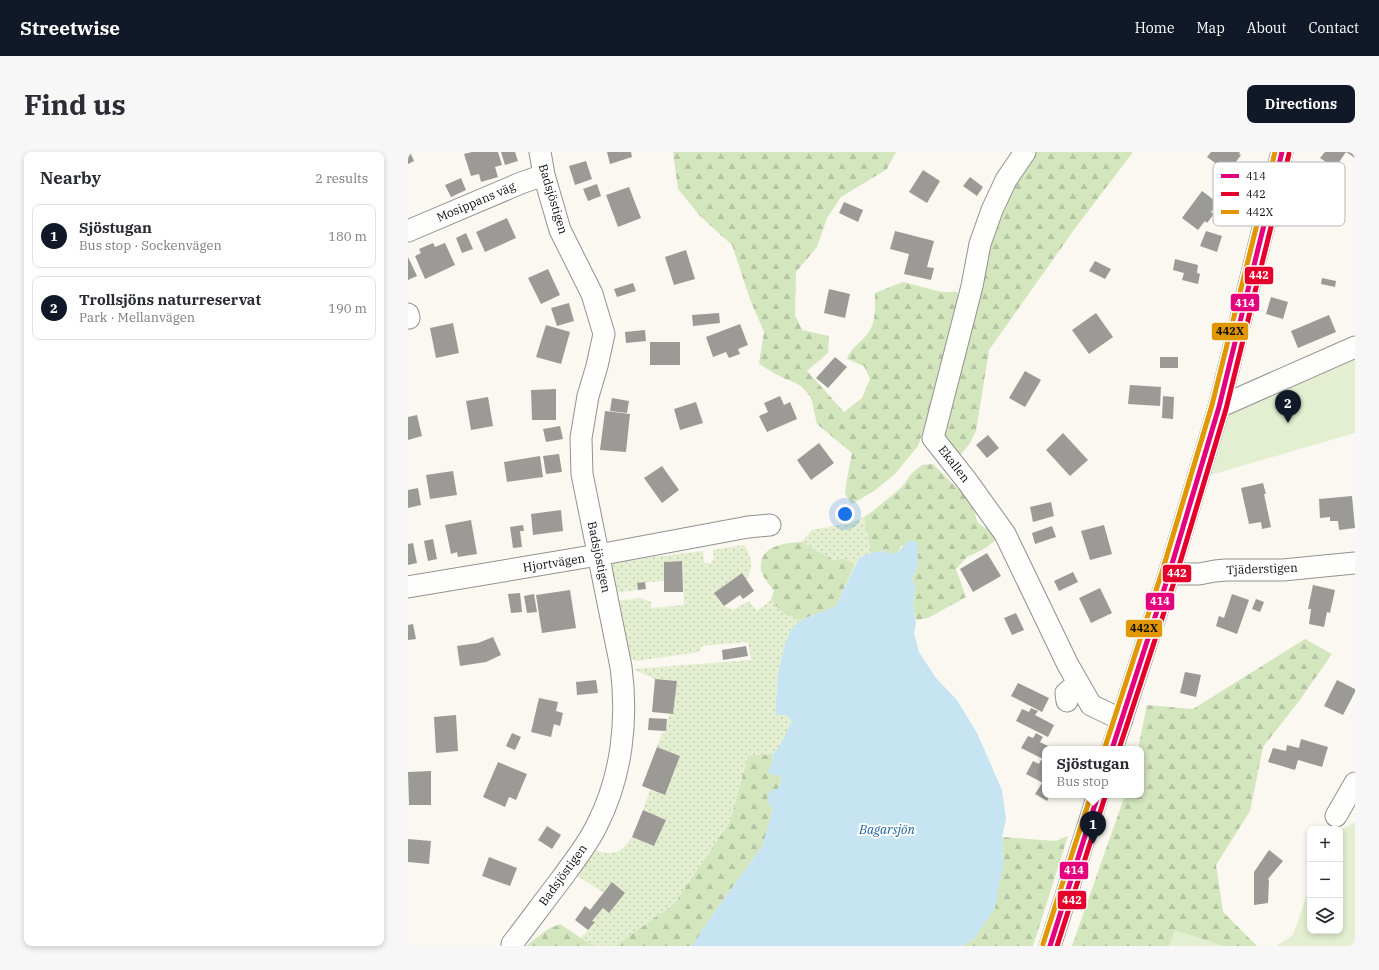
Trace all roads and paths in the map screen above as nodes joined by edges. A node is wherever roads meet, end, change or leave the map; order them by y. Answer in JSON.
{"nodes":[{"id":1,"x":540,"y":152,"type":"edge"},
{"id":2,"x":1025,"y":152,"type":"edge"},
{"id":3,"x":1282,"y":152,"type":"edge"},
{"id":4,"x":1280,"y":162,"type":"edge"},
{"id":5,"x":544,"y":175,"type":"junction"},
{"id":6,"x":1264,"y":226,"type":"edge"},
{"id":7,"x":408,"y":231,"type":"edge"},
{"id":8,"x":1355,"y":347,"type":"edge"},
{"id":9,"x":1219,"y":407,"type":"junction"},
{"id":10,"x":770,"y":525,"type":"dead end"},
{"id":11,"x":598,"y":555,"type":"junction"},
{"id":12,"x":1355,"y":563,"type":"edge"},
{"id":13,"x":1169,"y":574,"type":"junction"},
{"id":14,"x":408,"y":587,"type":"edge"},
{"id":15,"x":1078,"y":683,"type":"junction"},
{"id":16,"x":1067,"y":701,"type":"dead end"},
{"id":17,"x":1122,"y":720,"type":"junction"},
{"id":18,"x":1113,"y":746,"type":"edge"},
{"id":19,"x":1355,"y":783,"type":"edge"},
{"id":20,"x":1097,"y":798,"type":"edge"},
{"id":21,"x":1336,"y":816,"type":"dead end"},
{"id":22,"x":512,"y":944,"type":"dead end"},
{"id":23,"x":1050,"y":946,"type":"edge"}],
"edges":[{"from":1,"to":5,"type":"street","name":"Badsjöstigen"},
{"from":2,"to":15,"type":"street","name":"Ekallen"},
{"from":3,"to":4,"type":"street"},
{"from":5,"to":7,"type":"street","name":"Mosippans väg"},
{"from":5,"to":11,"type":"street","name":"Badsjöstigen"},
{"from":6,"to":9,"type":"street"},
{"from":8,"to":9,"type":"street"},
{"from":9,"to":13,"type":"street"},
{"from":10,"to":11,"type":"street","name":"Hjortvägen"},
{"from":11,"to":14,"type":"street","name":"Hjortvägen"},
{"from":11,"to":22,"type":"street","name":"Badsjöstigen"},
{"from":12,"to":13,"type":"street","name":"Tjäderstigen"},
{"from":13,"to":17,"type":"street"},
{"from":15,"to":16,"type":"street"},
{"from":15,"to":17,"type":"street","name":"Ekallen"},
{"from":17,"to":18,"type":"street"},
{"from":19,"to":21,"type":"street"},
{"from":20,"to":23,"type":"street"}]}
